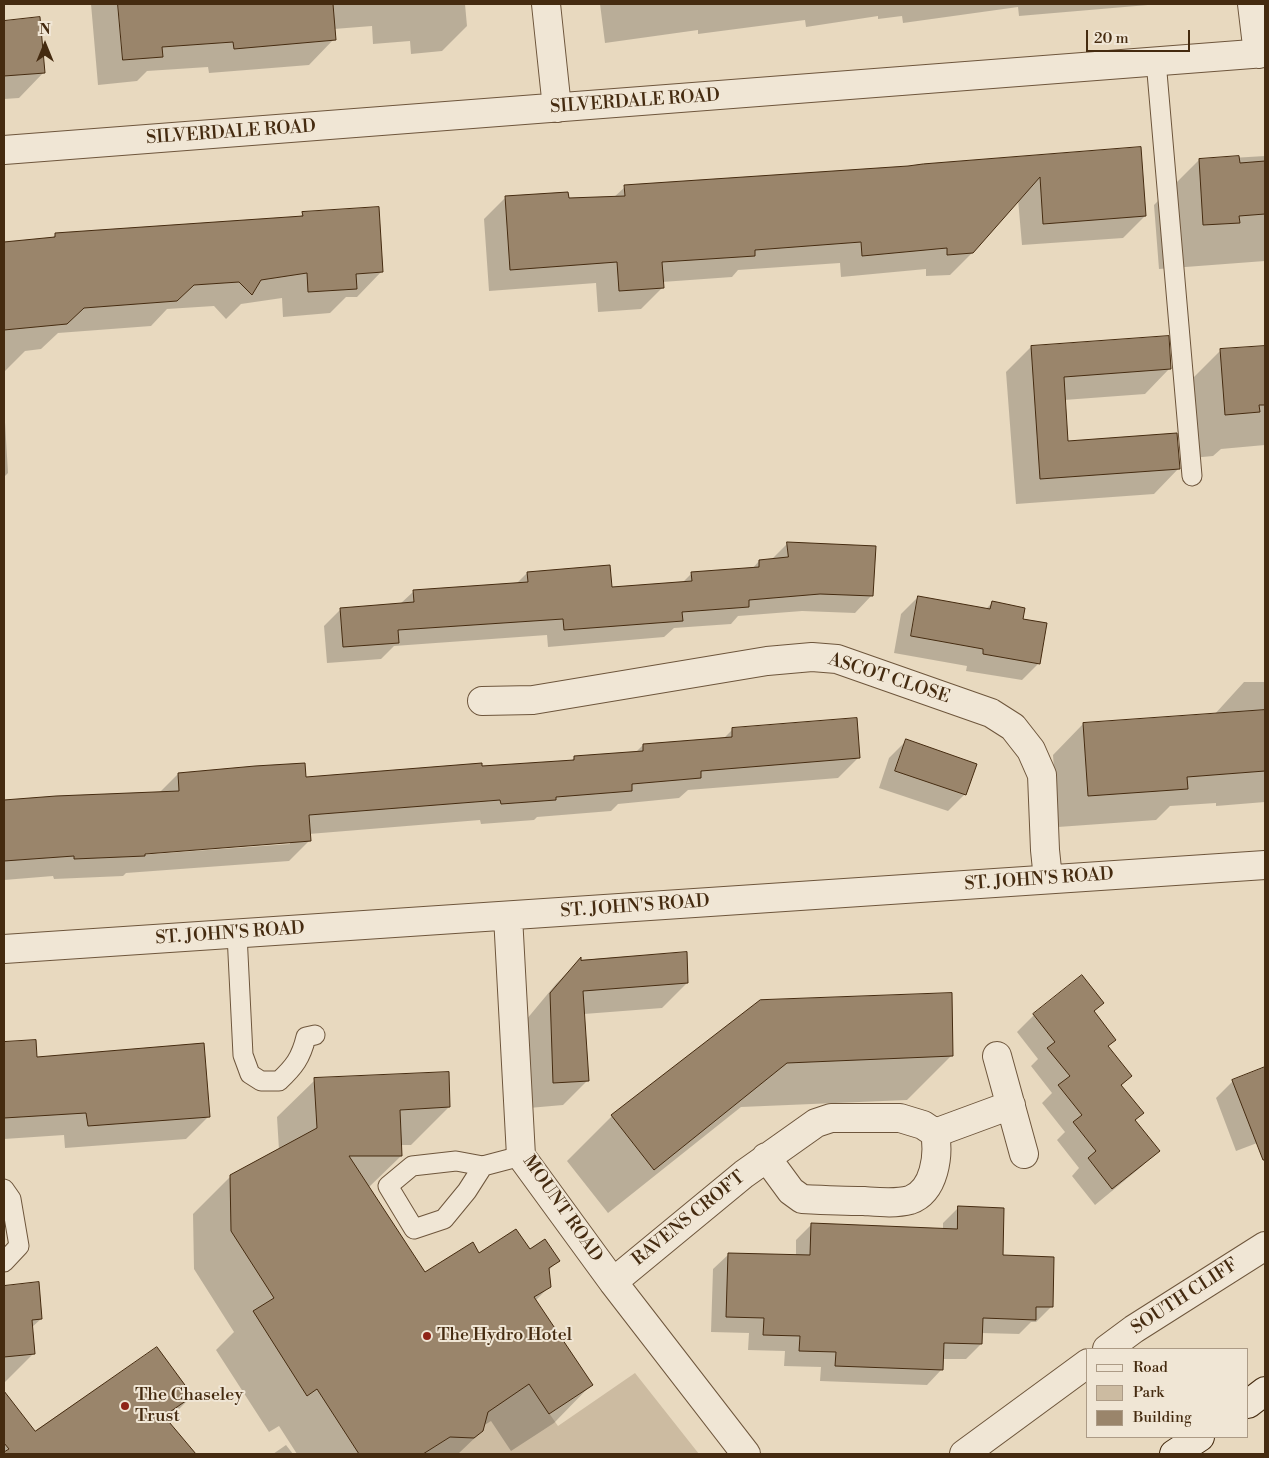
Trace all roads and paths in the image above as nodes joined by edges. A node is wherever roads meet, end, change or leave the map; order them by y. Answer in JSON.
{"nodes":[{"id":1,"x":546,"y":4,"type":"edge"},
{"id":2,"x":1252,"y":4,"type":"edge"},
{"id":3,"x":1262,"y":54,"type":"edge"},
{"id":4,"x":1156,"y":61,"type":"junction"},
{"id":5,"x":557,"y":108,"type":"junction"},
{"id":6,"x":4,"y":150,"type":"edge"},
{"id":7,"x":1192,"y":476,"type":"dead end"},
{"id":8,"x":482,"y":701,"type":"dead end"},
{"id":9,"x":1265,"y":865,"type":"edge"},
{"id":10,"x":1048,"y":879,"type":"junction"},
{"id":11,"x":508,"y":916,"type":"junction"},
{"id":12,"x":237,"y":934,"type":"junction"},
{"id":13,"x":4,"y":949,"type":"edge"},
{"id":14,"x":315,"y":1034,"type":"dead end"},
{"id":15,"x":997,"y":1056,"type":"dead end"},
{"id":16,"x":1011,"y":1105,"type":"junction"},
{"id":17,"x":935,"y":1133,"type":"junction"},
{"id":18,"x":1024,"y":1154,"type":"dead end"},
{"id":19,"x":521,"y":1156,"type":"junction"},
{"id":20,"x":766,"y":1157,"type":"junction"},
{"id":21,"x":483,"y":1166,"type":"junction"},
{"id":22,"x":4,"y":1190,"type":"edge"},
{"id":23,"x":1265,"y":1246,"type":"edge"},
{"id":24,"x":4,"y":1262,"type":"edge"},
{"id":25,"x":613,"y":1282,"type":"junction"},
{"id":26,"x":1108,"y":1348,"type":"edge"},
{"id":27,"x":1086,"y":1364,"type":"edge"},
{"id":28,"x":1265,"y":1392,"type":"edge"},
{"id":29,"x":1249,"y":1403,"type":"edge"},
{"id":30,"x":1198,"y":1438,"type":"edge"},
{"id":31,"x":746,"y":1454,"type":"edge"},
{"id":32,"x":964,"y":1454,"type":"edge"},
{"id":33,"x":1174,"y":1454,"type":"edge"}],
"edges":[{"from":1,"to":5,"type":"street"},
{"from":2,"to":3,"type":"street"},
{"from":3,"to":4,"type":"street","name":"SILVERDALE ROAD"},
{"from":4,"to":5,"type":"street","name":"SILVERDALE ROAD"},
{"from":4,"to":7,"type":"lane"},
{"from":5,"to":6,"type":"street","name":"SILVERDALE ROAD"},
{"from":8,"to":10,"type":"street","name":"ASCOT CLOSE"},
{"from":9,"to":10,"type":"street","name":"ST. JOHN'S ROAD"},
{"from":10,"to":11,"type":"street","name":"ST. JOHN'S ROAD"},
{"from":11,"to":12,"type":"street","name":"ST. JOHN'S ROAD"},
{"from":11,"to":19,"type":"street","name":"MOUNT ROAD"},
{"from":12,"to":13,"type":"street","name":"ST. JOHN'S ROAD"},
{"from":12,"to":14,"type":"lane"},
{"from":15,"to":16,"type":"street"},
{"from":16,"to":17,"type":"street"},
{"from":16,"to":18,"type":"street"},
{"from":17,"to":20,"type":"street","name":"RAVENS CROFT"},
{"from":17,"to":20,"type":"street"},
{"from":19,"to":21,"type":"lane"},
{"from":19,"to":25,"type":"street","name":"MOUNT ROAD"},
{"from":20,"to":25,"type":"street","name":"RAVENS CROFT"},
{"from":21,"to":21,"type":"lane"},
{"from":22,"to":24,"type":"lane"},
{"from":23,"to":26,"type":"street","name":"SOUTH CLIFF"},
{"from":25,"to":31,"type":"street","name":"MOUNT ROAD"},
{"from":27,"to":32,"type":"street"},
{"from":28,"to":29,"type":"street"},
{"from":30,"to":33,"type":"street"}]}
